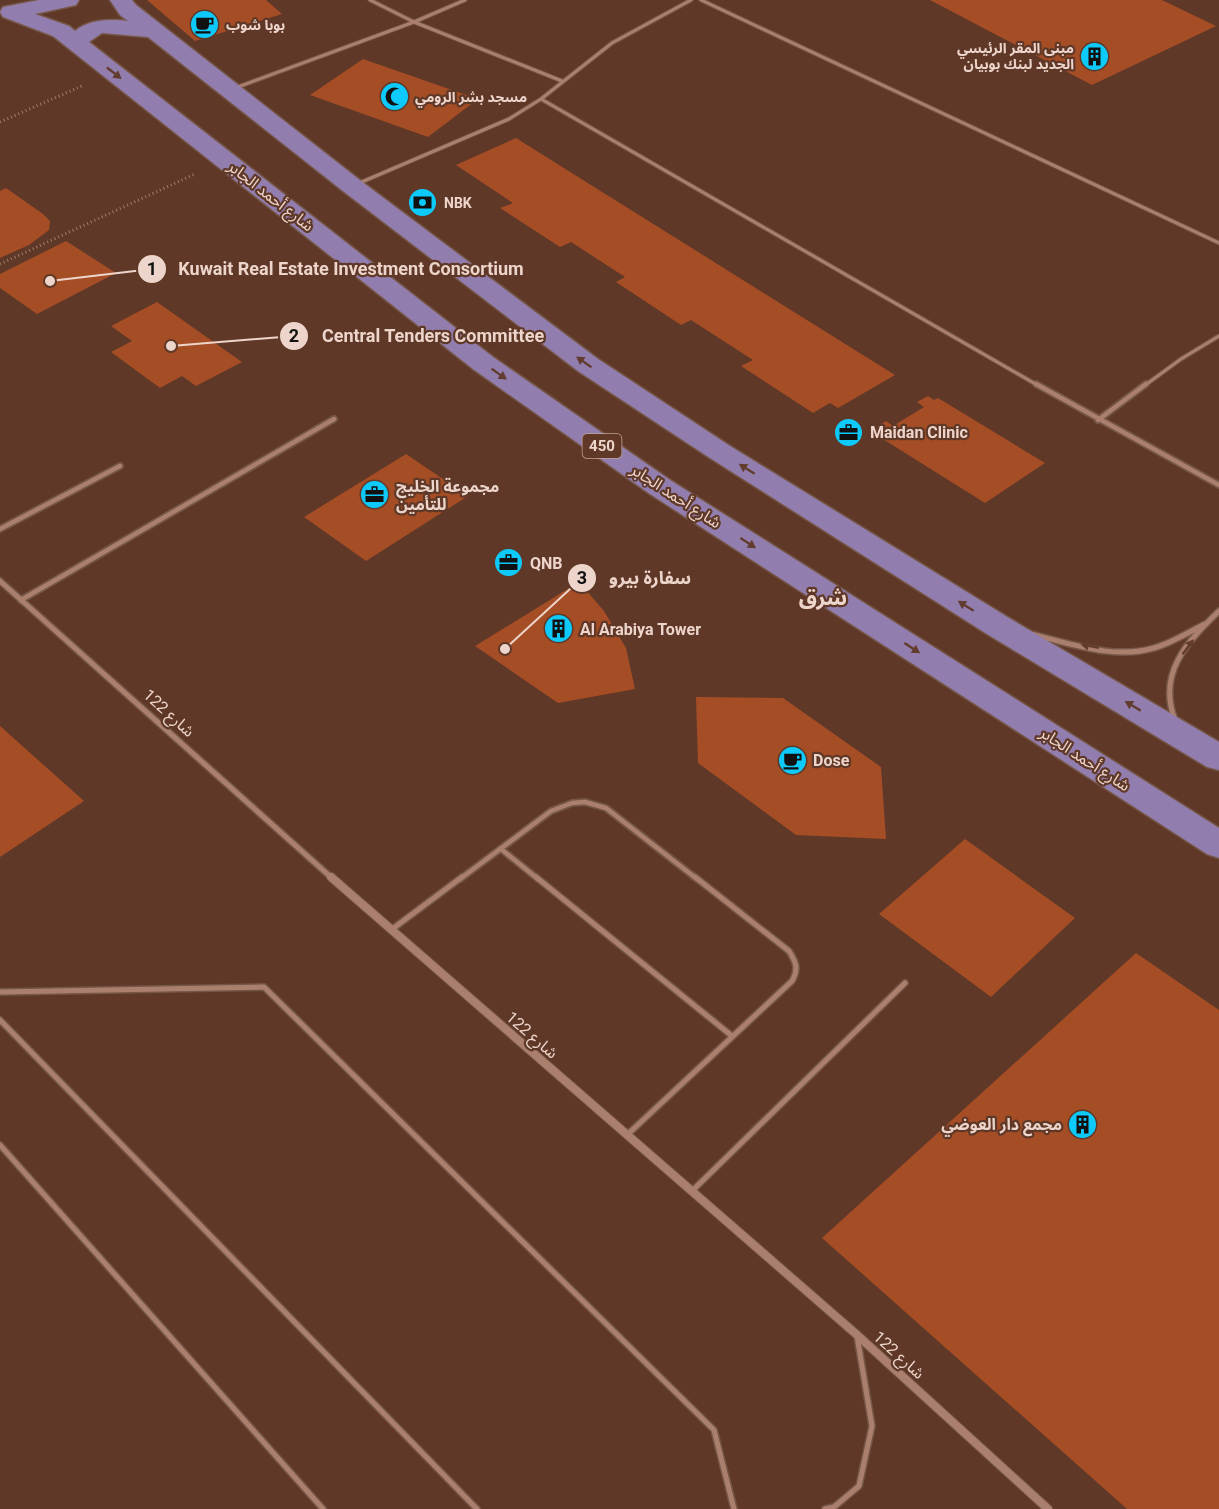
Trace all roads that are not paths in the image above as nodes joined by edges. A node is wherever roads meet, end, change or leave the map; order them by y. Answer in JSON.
{"nodes":[{"id":1,"x":68,"y":0,"type":"edge"},
{"id":2,"x":121,"y":0,"type":"edge"},
{"id":3,"x":370,"y":0,"type":"edge"},
{"id":4,"x":465,"y":0,"type":"edge"},
{"id":5,"x":691,"y":0,"type":"edge"},
{"id":6,"x":701,"y":0,"type":"edge"},
{"id":7,"x":5,"y":12,"type":"edge"},
{"id":8,"x":414,"y":22,"type":"junction"},
{"id":9,"x":155,"y":31,"type":"junction"},
{"id":10,"x":76,"y":43,"type":"junction"},
{"id":11,"x":562,"y":81,"type":"junction"},
{"id":12,"x":230,"y":90,"type":"junction"},
{"id":13,"x":541,"y":99,"type":"junction"},
{"id":14,"x":352,"y":186,"type":"junction"},
{"id":15,"x":1219,"y":243,"type":"edge"},
{"id":16,"x":1219,"y":336,"type":"edge"},
{"id":17,"x":334,"y":419,"type":"dead end"},
{"id":18,"x":1098,"y":420,"type":"junction"},
{"id":19,"x":120,"y":465,"type":"dead end"},
{"id":20,"x":1219,"y":485,"type":"edge"},
{"id":21,"x":0,"y":529,"type":"edge"},
{"id":22,"x":0,"y":580,"type":"edge"},
{"id":23,"x":21,"y":600,"type":"junction"},
{"id":24,"x":1219,"y":611,"type":"edge"},
{"id":25,"x":1205,"y":624,"type":"junction"},
{"id":26,"x":998,"y":626,"type":"junction"},
{"id":27,"x":1185,"y":737,"type":"junction"},
{"id":28,"x":1219,"y":758,"type":"edge"},
{"id":29,"x":1219,"y":845,"type":"edge"},
{"id":30,"x":501,"y":849,"type":"junction"},
{"id":31,"x":391,"y":930,"type":"junction"},
{"id":32,"x":905,"y":983,"type":"dead end"},
{"id":33,"x":0,"y":992,"type":"edge"},
{"id":34,"x":0,"y":1020,"type":"edge"},
{"id":35,"x":732,"y":1036,"type":"junction"},
{"id":36,"x":627,"y":1136,"type":"junction"},
{"id":37,"x":0,"y":1145,"type":"edge"},
{"id":38,"x":692,"y":1191,"type":"junction"},
{"id":39,"x":856,"y":1334,"type":"junction"},
{"id":40,"x":323,"y":1509,"type":"edge"},
{"id":41,"x":477,"y":1509,"type":"edge"},
{"id":42,"x":734,"y":1509,"type":"edge"},
{"id":43,"x":825,"y":1509,"type":"edge"},
{"id":44,"x":1048,"y":1509,"type":"edge"}],
"edges":[{"from":1,"to":7,"type":"main road","number":"450"},
{"from":2,"to":9,"type":"main road"},
{"from":3,"to":8,"type":"lane"},
{"from":4,"to":8,"type":"lane"},
{"from":5,"to":11,"type":"lane"},
{"from":6,"to":15,"type":"lane"},
{"from":7,"to":10,"type":"main road","name":"شارع أحمد الجابر","number":"450"},
{"from":8,"to":11,"type":"lane"},
{"from":8,"to":12,"type":"lane"},
{"from":9,"to":10,"type":"main road"},
{"from":9,"to":12,"type":"main road"},
{"from":10,"to":29,"type":"main road","name":"شارع أحمد الجابر","number":"450","one_way":true},
{"from":11,"to":13,"type":"lane"},
{"from":12,"to":14,"type":"main road"},
{"from":13,"to":14,"type":"lane"},
{"from":13,"to":18,"type":"lane"},
{"from":26,"to":14,"type":"main road","one_way":true},
{"from":16,"to":18,"type":"lane"},
{"from":17,"to":23,"type":"lane"},
{"from":18,"to":20,"type":"lane"},
{"from":19,"to":21,"type":"lane"},
{"from":22,"to":23,"type":"street","name":"شارع 122"},
{"from":23,"to":31,"type":"street","name":"شارع 122"},
{"from":24,"to":25,"type":"street"},
{"from":25,"to":26,"type":"street","one_way":true},
{"from":27,"to":25,"type":"street","one_way":true},
{"from":27,"to":26,"type":"main road","one_way":true},
{"from":27,"to":28,"type":"main road"},
{"from":30,"to":31,"type":"lane"},
{"from":30,"to":35,"type":"lane"},
{"from":30,"to":35,"type":"lane"},
{"from":31,"to":36,"type":"street","name":"شارع 122"},
{"from":32,"to":38,"type":"lane"},
{"from":33,"to":42,"type":"lane"},
{"from":34,"to":41,"type":"lane"},
{"from":35,"to":36,"type":"lane"},
{"from":36,"to":38,"type":"street","name":"شارع 122"},
{"from":37,"to":40,"type":"lane"},
{"from":38,"to":39,"type":"street","name":"شارع 122"},
{"from":39,"to":43,"type":"lane"},
{"from":39,"to":44,"type":"street","name":"شارع 122"}]}
